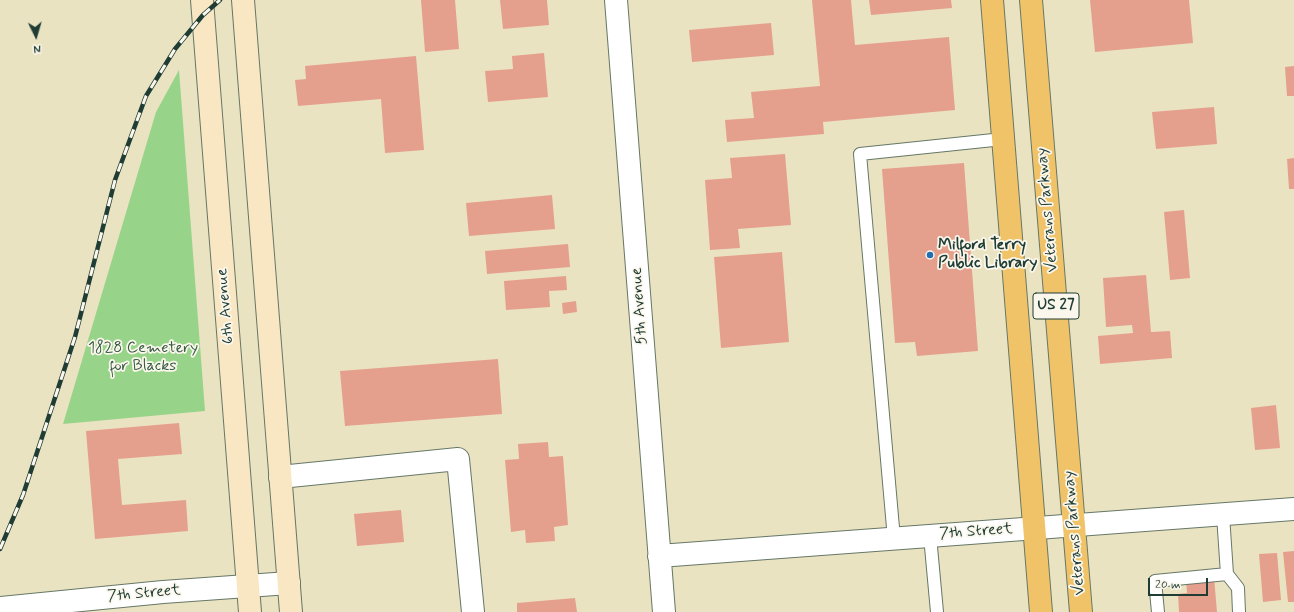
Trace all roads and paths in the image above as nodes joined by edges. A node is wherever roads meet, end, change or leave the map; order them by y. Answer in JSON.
{"nodes":[{"id":1,"x":202,"y":0,"type":"edge"},
{"id":2,"x":243,"y":0,"type":"edge"},
{"id":3,"x":616,"y":0,"type":"edge"},
{"id":4,"x":992,"y":0,"type":"edge"},
{"id":5,"x":1031,"y":0,"type":"edge"},
{"id":6,"x":1004,"y":139,"type":"junction"},
{"id":7,"x":280,"y":477,"type":"junction"},
{"id":8,"x":1294,"y":509,"type":"edge"},
{"id":9,"x":1223,"y":515,"type":"junction"},
{"id":10,"x":1074,"y":526,"type":"junction"},
{"id":11,"x":1034,"y":528,"type":"junction"},
{"id":12,"x":930,"y":536,"type":"junction"},
{"id":13,"x":894,"y":539,"type":"junction"},
{"id":14,"x":659,"y":556,"type":"junction"},
{"id":15,"x":1227,"y":574,"type":"junction"},
{"id":16,"x":289,"y":583,"type":"junction"},
{"id":17,"x":248,"y":586,"type":"junction"},
{"id":18,"x":0,"y":608,"type":"edge"},
{"id":19,"x":250,"y":612,"type":"edge"},
{"id":20,"x":291,"y":612,"type":"edge"},
{"id":21,"x":472,"y":612,"type":"edge"},
{"id":22,"x":664,"y":612,"type":"edge"},
{"id":23,"x":937,"y":612,"type":"edge"},
{"id":24,"x":1041,"y":612,"type":"edge"},
{"id":25,"x":1081,"y":612,"type":"edge"},
{"id":26,"x":1158,"y":612,"type":"edge"},
{"id":27,"x":1239,"y":612,"type":"edge"}],
"edges":[{"from":1,"to":17,"type":"main road","name":"6th Avenue"},
{"from":2,"to":7,"type":"main road"},
{"from":3,"to":14,"type":"street","name":"5th Avenue"},
{"from":4,"to":6,"type":"main road","number":"US 27"},
{"from":5,"to":10,"type":"main road","name":"Veterans Parkway","number":"US 27"},
{"from":6,"to":11,"type":"main road","number":"US 27"},
{"from":6,"to":13,"type":"lane"},
{"from":7,"to":16,"type":"main road"},
{"from":7,"to":21,"type":"street"},
{"from":8,"to":9,"type":"street","name":"7th Street"},
{"from":9,"to":10,"type":"street","name":"7th Street"},
{"from":9,"to":15,"type":"lane"},
{"from":10,"to":11,"type":"street","name":"7th Street"},
{"from":10,"to":25,"type":"main road","name":"Veterans Parkway","number":"US 27"},
{"from":11,"to":12,"type":"street","name":"7th Street"},
{"from":11,"to":24,"type":"main road","number":"US 27"},
{"from":12,"to":13,"type":"street","name":"7th Street"},
{"from":12,"to":23,"type":"lane"},
{"from":13,"to":14,"type":"street","name":"7th Street"},
{"from":14,"to":22,"type":"street","name":"5th Avenue"},
{"from":15,"to":26,"type":"lane"},
{"from":15,"to":27,"type":"lane"},
{"from":16,"to":17,"type":"street","name":"7th Street"},
{"from":16,"to":20,"type":"main road"},
{"from":17,"to":18,"type":"street","name":"7th Street"},
{"from":17,"to":19,"type":"main road","name":"6th Avenue"}]}
